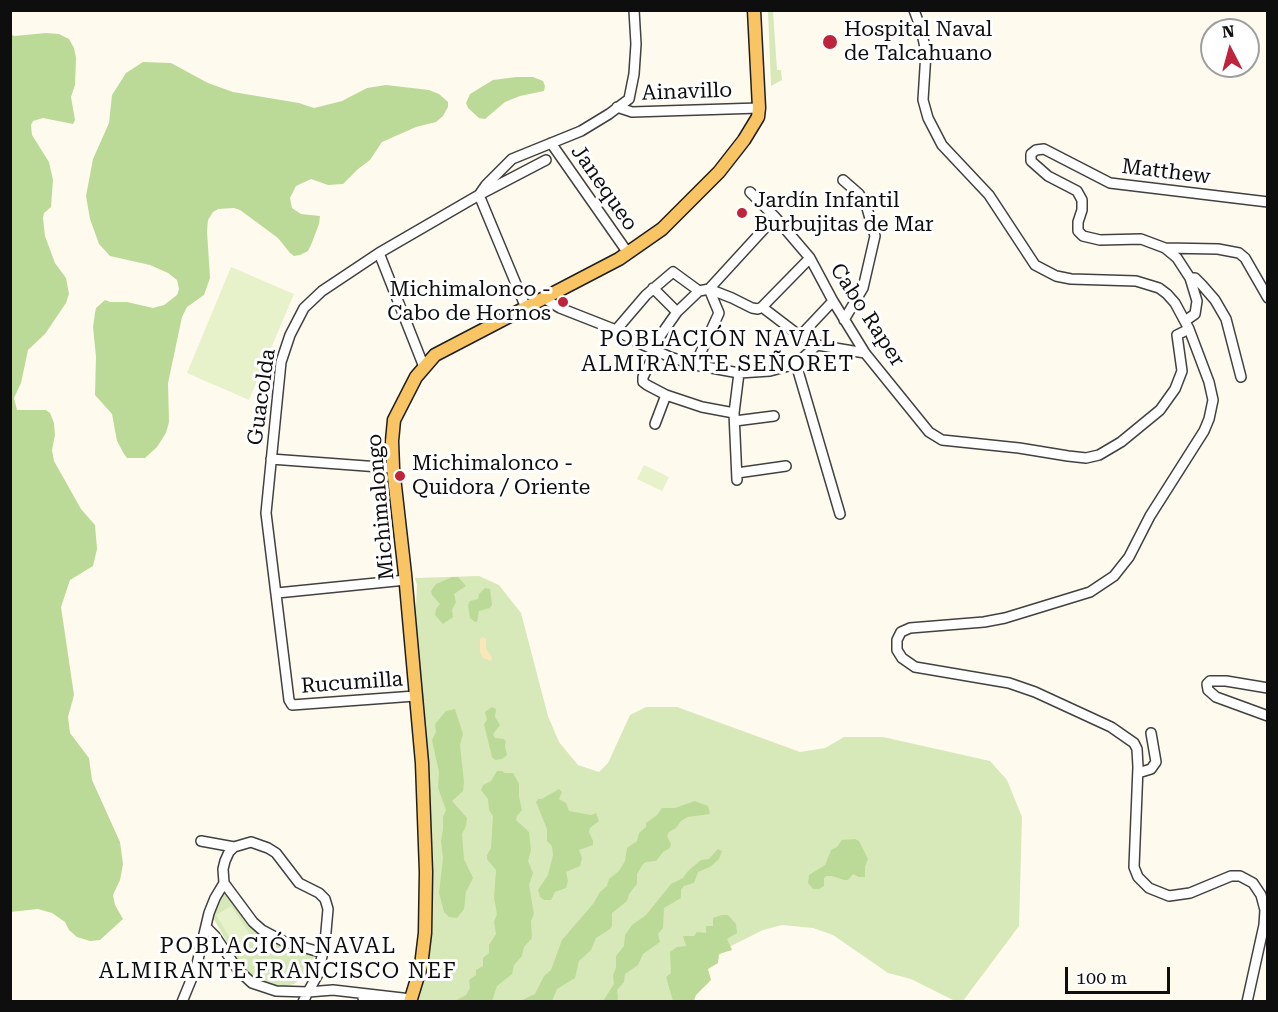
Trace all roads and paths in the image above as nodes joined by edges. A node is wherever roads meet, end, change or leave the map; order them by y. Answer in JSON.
{"nodes":[{"id":1,"x":634,"y":10,"type":"edge"},
{"id":2,"x":754,"y":10,"type":"edge"},
{"id":3,"x":914,"y":10,"type":"edge"},
{"id":4,"x":617,"y":107,"type":"junction"},
{"id":5,"x":759,"y":108,"type":"junction"},
{"id":6,"x":551,"y":143,"type":"junction"},
{"id":7,"x":546,"y":160,"type":"dead end"},
{"id":8,"x":843,"y":180,"type":"dead end"},
{"id":9,"x":750,"y":192,"type":"dead end"},
{"id":10,"x":479,"y":195,"type":"junction"},
{"id":11,"x":1268,"y":202,"type":"edge"},
{"id":12,"x":775,"y":217,"type":"junction"},
{"id":13,"x":1165,"y":248,"type":"junction"},
{"id":14,"x":379,"y":253,"type":"junction"},
{"id":15,"x":628,"y":253,"type":"junction"},
{"id":16,"x":810,"y":258,"type":"junction"},
{"id":17,"x":1190,"y":278,"type":"junction"},
{"id":18,"x":653,"y":288,"type":"junction"},
{"id":19,"x":704,"y":290,"type":"junction"},
{"id":20,"x":545,"y":298,"type":"junction"},
{"id":21,"x":1268,"y":298,"type":"edge"},
{"id":22,"x":832,"y":301,"type":"junction"},
{"id":23,"x":762,"y":307,"type":"junction"},
{"id":24,"x":526,"y":308,"type":"junction"},
{"id":25,"x":677,"y":312,"type":"junction"},
{"id":26,"x":844,"y":320,"type":"junction"},
{"id":27,"x":1187,"y":325,"type":"junction"},
{"id":28,"x":616,"y":330,"type":"junction"},
{"id":29,"x":800,"y":336,"type":"junction"},
{"id":30,"x":817,"y":345,"type":"junction"},
{"id":31,"x":654,"y":350,"type":"junction"},
{"id":32,"x":865,"y":353,"type":"junction"},
{"id":33,"x":796,"y":364,"type":"junction"},
{"id":34,"x":695,"y":365,"type":"junction"},
{"id":35,"x":424,"y":367,"type":"junction"},
{"id":36,"x":739,"y":373,"type":"junction"},
{"id":37,"x":1241,"y":377,"type":"dead end"},
{"id":38,"x":666,"y":395,"type":"junction"},
{"id":39,"x":774,"y":416,"type":"dead end"},
{"id":40,"x":735,"y":417,"type":"junction"},
{"id":41,"x":655,"y":424,"type":"dead end"},
{"id":42,"x":271,"y":459,"type":"junction"},
{"id":43,"x":786,"y":466,"type":"dead end"},
{"id":44,"x":393,"y":468,"type":"junction"},
{"id":45,"x":840,"y":514,"type":"dead end"},
{"id":46,"x":406,"y":580,"type":"junction"},
{"id":47,"x":277,"y":593,"type":"junction"},
{"id":48,"x":1268,"y":688,"type":"edge"},
{"id":49,"x":416,"y":696,"type":"junction"},
{"id":50,"x":292,"y":705,"type":"joint"},
{"id":51,"x":1268,"y":716,"type":"edge"},
{"id":52,"x":1151,"y":733,"type":"dead end"},
{"id":53,"x":1138,"y":773,"type":"junction"},
{"id":54,"x":201,"y":841,"type":"dead end"},
{"id":55,"x":239,"y":846,"type":"junction"},
{"id":56,"x":224,"y":883,"type":"junction"},
{"id":57,"x":206,"y":927,"type":"junction"},
{"id":58,"x":323,"y":953,"type":"junction"},
{"id":59,"x":318,"y":974,"type":"junction"},
{"id":60,"x":333,"y":990,"type":"junction"},
{"id":61,"x":308,"y":992,"type":"junction"},
{"id":62,"x":346,"y":992,"type":"junction"},
{"id":63,"x":411,"y":1000,"type":"edge"},
{"id":64,"x":182,"y":1001,"type":"edge"},
{"id":65,"x":303,"y":1002,"type":"edge"},
{"id":66,"x":379,"y":1002,"type":"edge"},
{"id":67,"x":1247,"y":1002,"type":"edge"}],
"edges":[{"from":1,"to":4,"type":"street"},
{"from":2,"to":5,"type":"main road","name":"Michimalongo"},
{"from":3,"to":27,"type":"street"},
{"from":4,"to":5,"type":"street","name":"Ainavillo"},
{"from":4,"to":6,"type":"street"},
{"from":5,"to":15,"type":"main road","name":"Michimalongo"},
{"from":6,"to":10,"type":"street"},
{"from":6,"to":15,"type":"street","name":"Janequeo"},
{"from":7,"to":10,"type":"street","name":"Guacolda"},
{"from":8,"to":26,"type":"street"},
{"from":9,"to":12,"type":"street","name":"Cabo Raper"},
{"from":10,"to":14,"type":"street","name":"Guacolda"},
{"from":10,"to":24,"type":"street"},
{"from":11,"to":13,"type":"street","name":"Matthew"},
{"from":12,"to":16,"type":"street","name":"Cabo Raper"},
{"from":12,"to":19,"type":"street"},
{"from":13,"to":17,"type":"street"},
{"from":13,"to":21,"type":"street"},
{"from":14,"to":35,"type":"street"},
{"from":14,"to":42,"type":"street","name":"Guacolda"},
{"from":15,"to":20,"type":"main road","name":"Michimalongo"},
{"from":16,"to":22,"type":"street","name":"Cabo Raper"},
{"from":16,"to":23,"type":"street"},
{"from":17,"to":27,"type":"street"},
{"from":17,"to":37,"type":"street"},
{"from":18,"to":19,"type":"street"},
{"from":18,"to":25,"type":"street"},
{"from":18,"to":28,"type":"street"},
{"from":19,"to":23,"type":"street"},
{"from":19,"to":25,"type":"street"},
{"from":19,"to":34,"type":"street"},
{"from":20,"to":24,"type":"main road","name":"Michimalongo"},
{"from":20,"to":28,"type":"street"},
{"from":22,"to":26,"type":"street","name":"Cabo Raper"},
{"from":22,"to":29,"type":"street"},
{"from":23,"to":29,"type":"street"},
{"from":24,"to":35,"type":"main road","name":"Michimalongo"},
{"from":25,"to":31,"type":"street"},
{"from":26,"to":32,"type":"street","name":"Cabo Raper"},
{"from":27,"to":32,"type":"street","name":"Cabo Raper"},
{"from":27,"to":53,"type":"street"},
{"from":28,"to":31,"type":"street"},
{"from":29,"to":30,"type":"street"},
{"from":30,"to":32,"type":"street"},
{"from":30,"to":33,"type":"street"},
{"from":31,"to":34,"type":"street"},
{"from":31,"to":38,"type":"street"},
{"from":33,"to":36,"type":"street"},
{"from":33,"to":45,"type":"street"},
{"from":34,"to":36,"type":"street"},
{"from":35,"to":44,"type":"main road","name":"Michimalongo"},
{"from":36,"to":40,"type":"street"},
{"from":38,"to":40,"type":"street"},
{"from":38,"to":41,"type":"street"},
{"from":39,"to":40,"type":"street"},
{"from":40,"to":43,"type":"street"},
{"from":42,"to":44,"type":"street"},
{"from":42,"to":47,"type":"street","name":"Guacolda"},
{"from":44,"to":46,"type":"main road","name":"Michimalongo"},
{"from":46,"to":47,"type":"street"},
{"from":46,"to":49,"type":"main road","name":"Michimalongo"},
{"from":47,"to":50,"type":"street","name":"Guacolda"},
{"from":48,"to":51,"type":"street"},
{"from":49,"to":50,"type":"street","name":"Rucumilla"},
{"from":49,"to":63,"type":"main road","name":"Michimalongo"},
{"from":52,"to":53,"type":"street"},
{"from":53,"to":67,"type":"street"},
{"from":54,"to":55,"type":"street"},
{"from":55,"to":56,"type":"street"},
{"from":55,"to":58,"type":"street"},
{"from":56,"to":57,"type":"street"},
{"from":56,"to":58,"type":"street"},
{"from":57,"to":61,"type":"street"},
{"from":57,"to":64,"type":"street"},
{"from":58,"to":59,"type":"street"},
{"from":59,"to":60,"type":"street"},
{"from":59,"to":61,"type":"street"},
{"from":60,"to":61,"type":"street"},
{"from":60,"to":62,"type":"street"},
{"from":61,"to":65,"type":"street"},
{"from":62,"to":63,"type":"street"},
{"from":62,"to":66,"type":"street"}]}
